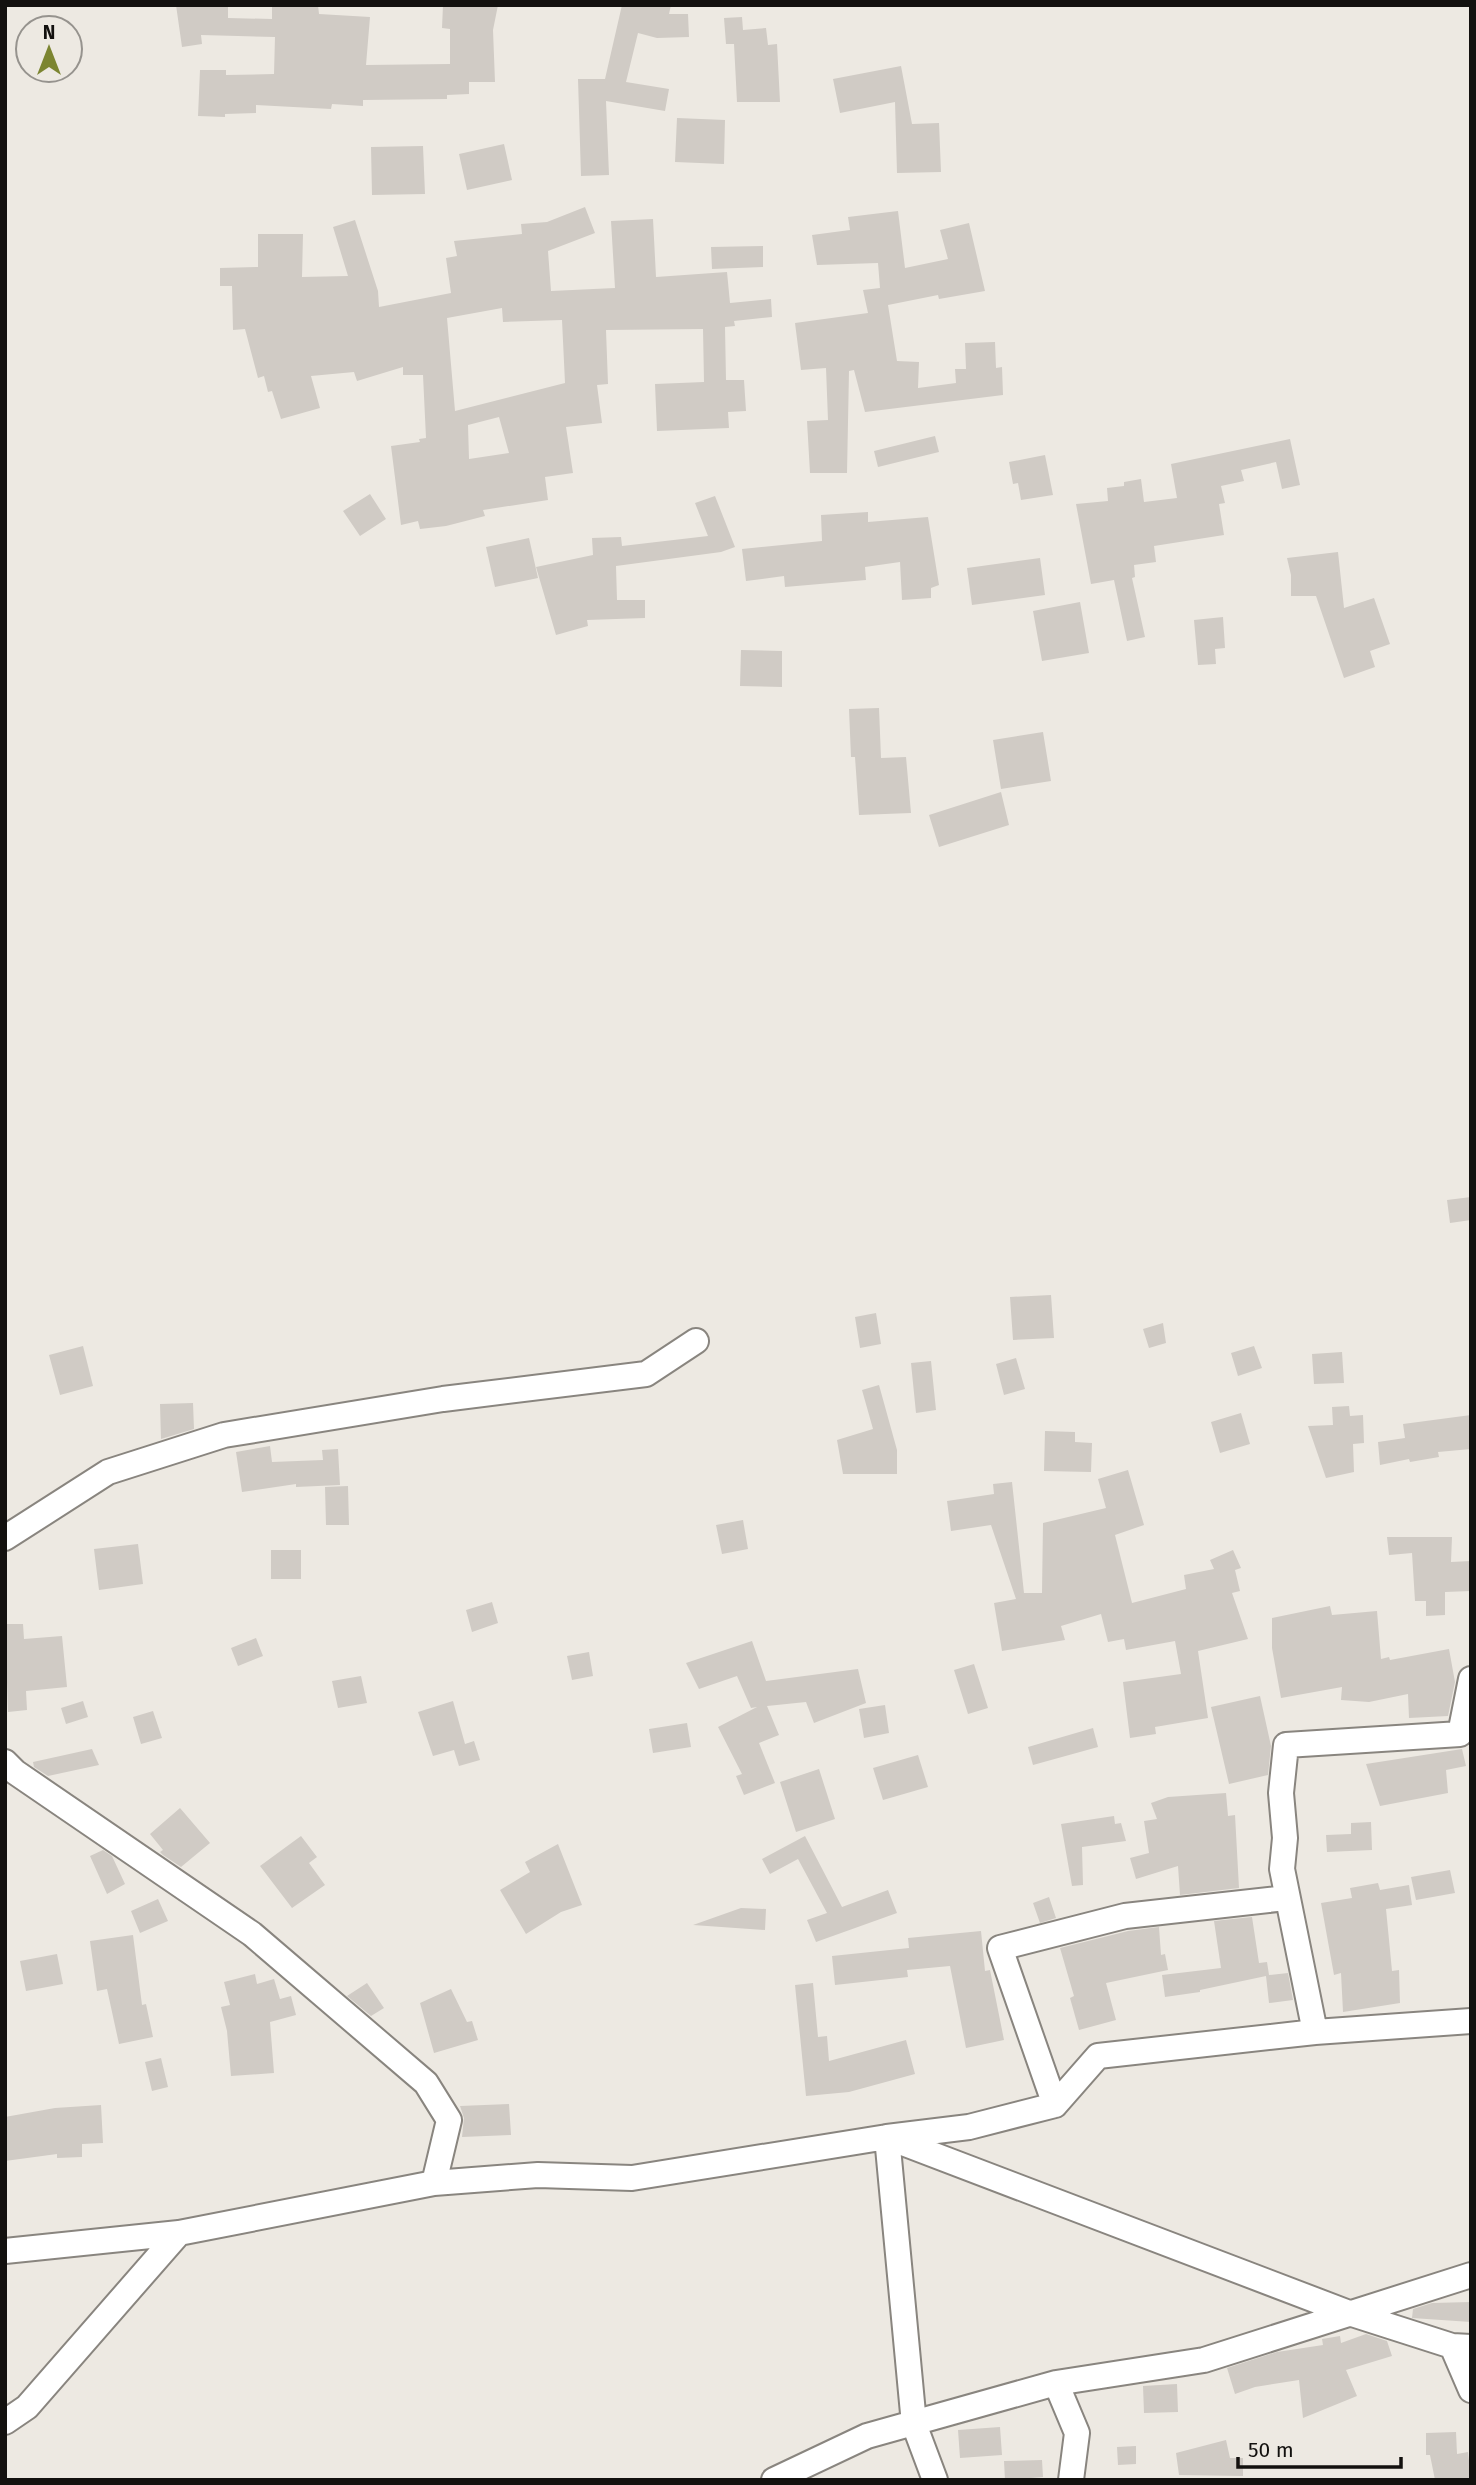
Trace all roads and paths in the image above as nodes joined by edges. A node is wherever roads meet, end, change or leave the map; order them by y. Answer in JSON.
{"nodes":[{"id":1,"x":696,"y":1341,"type":"dead end"},
{"id":2,"x":5,"y":1538,"type":"edge"},
{"id":3,"x":1471,"y":1679,"type":"edge"},
{"id":4,"x":5,"y":1762,"type":"edge"},
{"id":5,"x":1286,"y":1898,"type":"junction"},
{"id":6,"x":1471,"y":2021,"type":"edge"},
{"id":7,"x":1315,"y":2032,"type":"junction"},
{"id":8,"x":1055,"y":2105,"type":"junction"},
{"id":9,"x":887,"y":2137,"type":"junction"},
{"id":10,"x":434,"y":2183,"type":"junction"},
{"id":11,"x":179,"y":2233,"type":"junction"},
{"id":12,"x":5,"y":2251,"type":"edge"},
{"id":13,"x":1471,"y":2275,"type":"edge"},
{"id":14,"x":1349,"y":2314,"type":"junction"},
{"id":15,"x":1461,"y":2347,"type":"edge"},
{"id":16,"x":1056,"y":2384,"type":"junction"},
{"id":17,"x":1471,"y":2390,"type":"edge"},
{"id":18,"x":5,"y":2422,"type":"edge"},
{"id":19,"x":914,"y":2424,"type":"junction"},
{"id":20,"x":774,"y":2480,"type":"edge"},
{"id":21,"x":935,"y":2480,"type":"edge"},
{"id":22,"x":1071,"y":2480,"type":"edge"}],
"edges":[{"from":1,"to":2,"type":"street"},
{"from":3,"to":5,"type":"street"},
{"from":4,"to":10,"type":"street"},
{"from":5,"to":7,"type":"street"},
{"from":5,"to":8,"type":"street"},
{"from":6,"to":7,"type":"street"},
{"from":7,"to":8,"type":"street"},
{"from":8,"to":9,"type":"street"},
{"from":9,"to":10,"type":"street"},
{"from":9,"to":14,"type":"street"},
{"from":9,"to":19,"type":"street"},
{"from":10,"to":11,"type":"street"},
{"from":11,"to":12,"type":"street"},
{"from":11,"to":18,"type":"street"},
{"from":13,"to":14,"type":"street"},
{"from":14,"to":15,"type":"street"},
{"from":14,"to":16,"type":"street"},
{"from":15,"to":17,"type":"street"},
{"from":16,"to":19,"type":"street"},
{"from":16,"to":22,"type":"street"},
{"from":19,"to":20,"type":"street"},
{"from":19,"to":21,"type":"street"}]}
